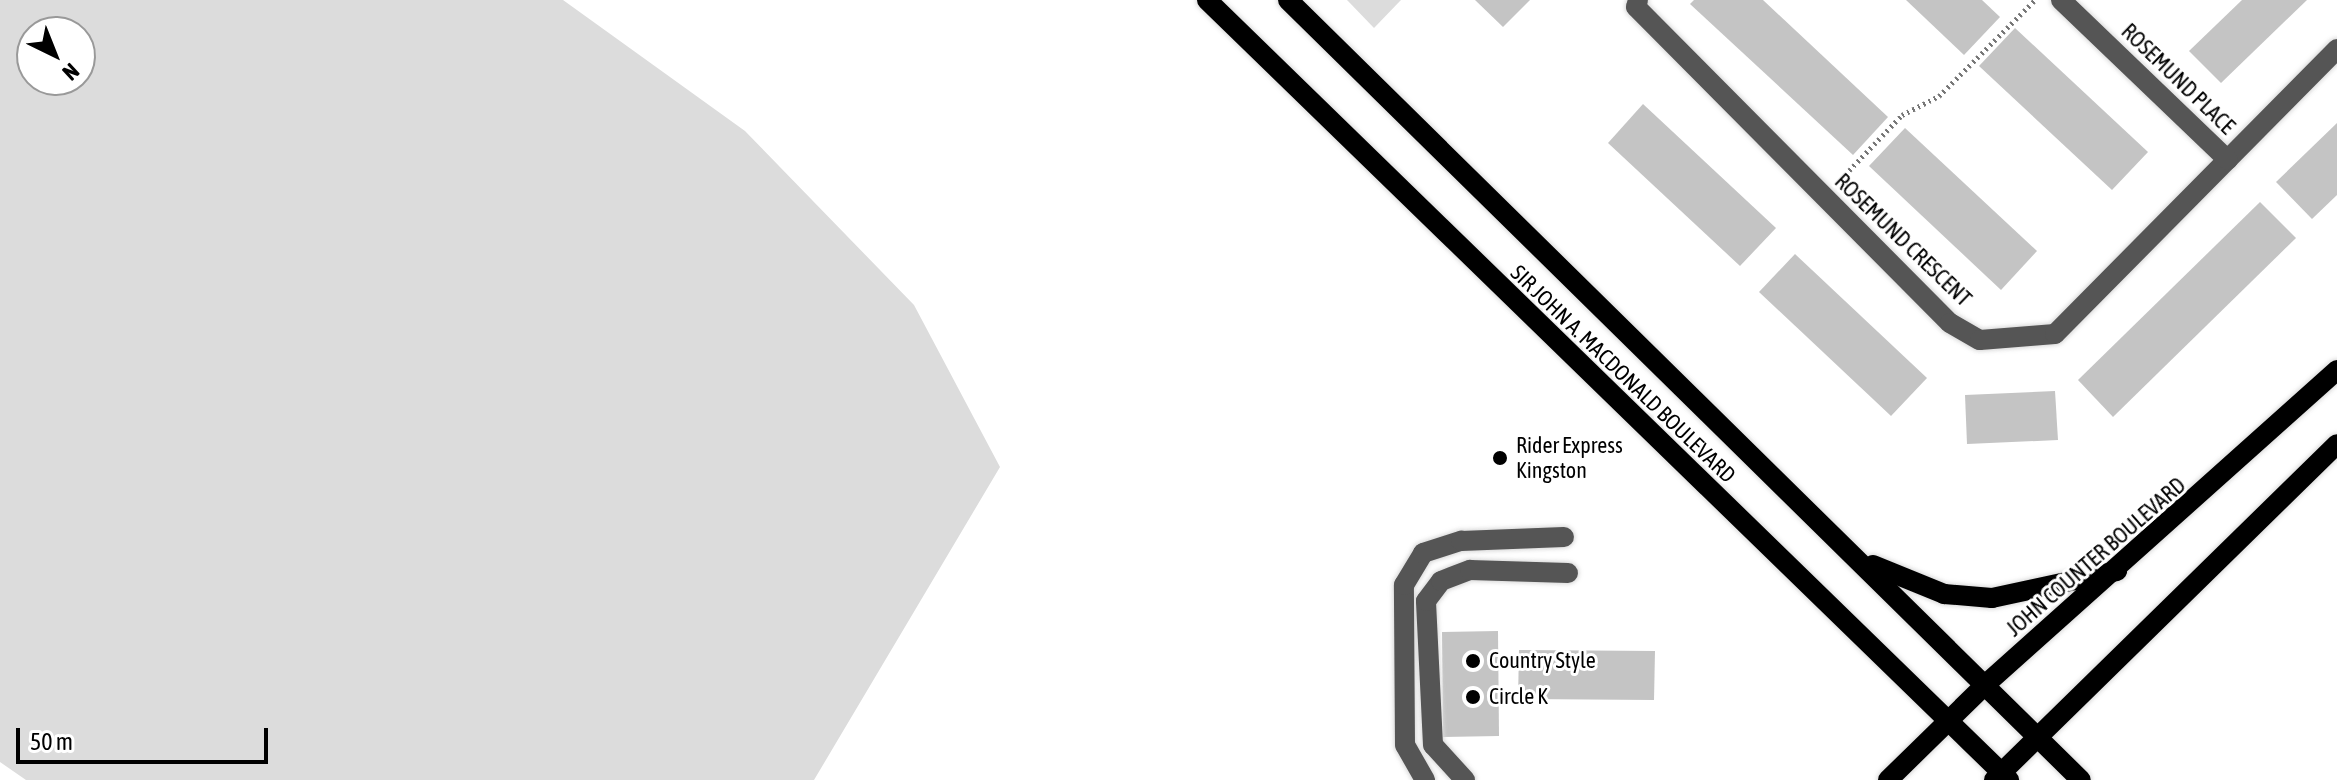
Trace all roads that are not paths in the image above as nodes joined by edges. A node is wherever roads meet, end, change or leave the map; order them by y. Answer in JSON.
{"nodes":[{"id":1,"x":1207,"y":0,"type":"edge"},
{"id":2,"x":1288,"y":0,"type":"edge"},
{"id":3,"x":1638,"y":0,"type":"edge"},
{"id":4,"x":2061,"y":0,"type":"edge"},
{"id":5,"x":2337,"y":49,"type":"edge"},
{"id":6,"x":2228,"y":160,"type":"junction"},
{"id":7,"x":2337,"y":370,"type":"edge"},
{"id":8,"x":2337,"y":444,"type":"edge"},
{"id":9,"x":1564,"y":537,"type":"dead end"},
{"id":10,"x":1862,"y":561,"type":"junction"},
{"id":11,"x":2119,"y":570,"type":"junction"},
{"id":12,"x":1568,"y":573,"type":"dead end"},
{"id":13,"x":1986,"y":684,"type":"junction"},
{"id":14,"x":1948,"y":721,"type":"junction"},
{"id":15,"x":2039,"y":738,"type":"junction"},
{"id":16,"x":2001,"y":778,"type":"edge"},
{"id":17,"x":1425,"y":780,"type":"edge"},
{"id":18,"x":1465,"y":780,"type":"edge"},
{"id":19,"x":1888,"y":780,"type":"edge"},
{"id":20,"x":2081,"y":780,"type":"edge"}],
"edges":[{"from":1,"to":14,"type":"main road","name":"SIR JOHN A. MACDONALD BOULEVARD"},
{"from":2,"to":10,"type":"main road","name":"SIR JOHN A. MACDONALD BOULEVARD"},
{"from":3,"to":6,"type":"street","name":"ROSEMUND CRESCENT"},
{"from":4,"to":6,"type":"street","name":"ROSEMUND PLACE"},
{"from":5,"to":6,"type":"street","name":"ROSEMUND CRESCENT"},
{"from":7,"to":11,"type":"main road","name":"JOHN COUNTER BOULEVARD"},
{"from":8,"to":15,"type":"main road"},
{"from":9,"to":17,"type":"street"},
{"from":10,"to":11,"type":"main road"},
{"from":10,"to":13,"type":"main road","name":"SIR JOHN A. MACDONALD BOULEVARD"},
{"from":11,"to":13,"type":"main road","name":"JOHN COUNTER BOULEVARD"},
{"from":12,"to":18,"type":"street"},
{"from":13,"to":14,"type":"main road","name":"JOHN COUNTER BOULEVARD"},
{"from":13,"to":15,"type":"main road","name":"SIR JOHN A. MACDONALD BOULEVARD"},
{"from":14,"to":16,"type":"main road","name":"SIR JOHN A. MACDONALD BOULEVARD"},
{"from":14,"to":19,"type":"main road","name":"JOHN COUNTER BOULEVARD"},
{"from":15,"to":16,"type":"main road"},
{"from":15,"to":20,"type":"main road","name":"SIR JOHN A. MACDONALD BOULEVARD"}]}
